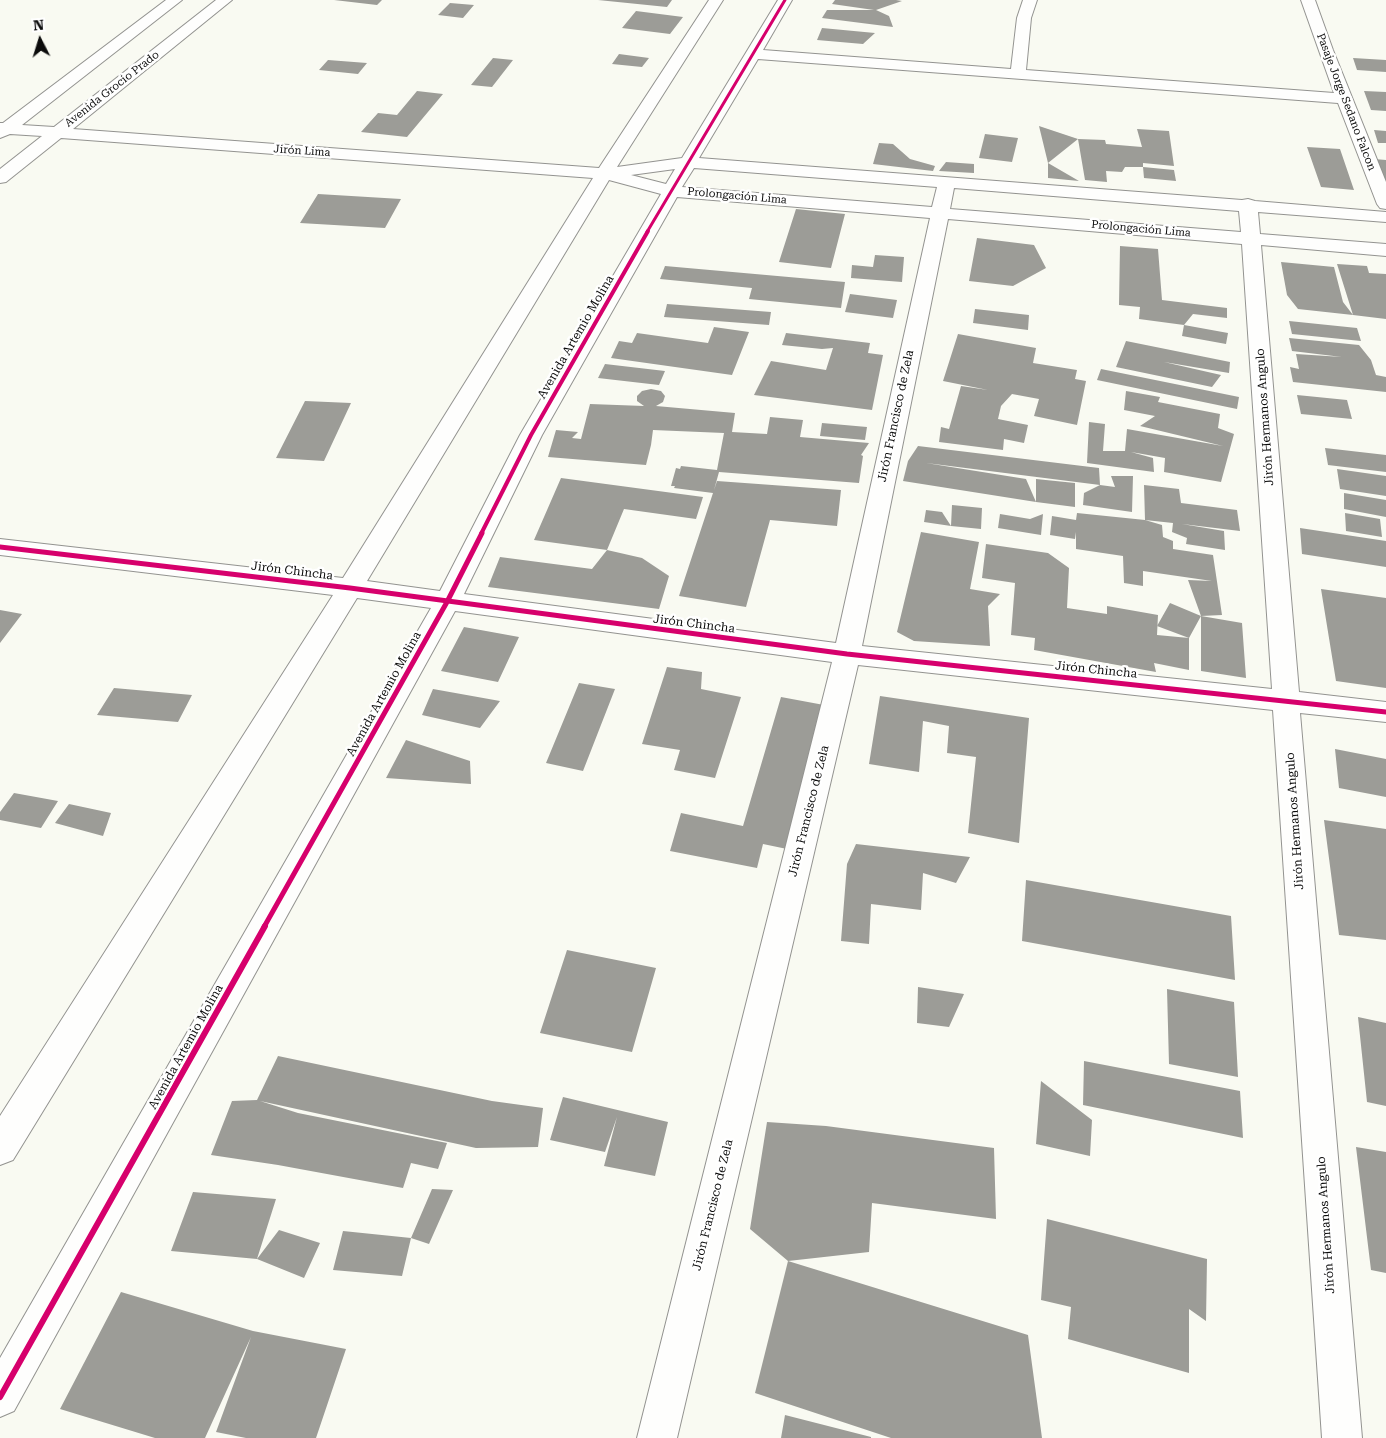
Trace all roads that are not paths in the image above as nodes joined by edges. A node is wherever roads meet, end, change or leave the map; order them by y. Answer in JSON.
{"nodes":[{"id":1,"x":174,"y":0,"type":"edge"},
{"id":2,"x":225,"y":0,"type":"edge"},
{"id":3,"x":716,"y":0,"type":"edge"},
{"id":4,"x":785,"y":0,"type":"edge"},
{"id":5,"x":1030,"y":0,"type":"edge"},
{"id":6,"x":1308,"y":0,"type":"edge"},
{"id":7,"x":755,"y":54,"type":"junction"},
{"id":8,"x":1018,"y":74,"type":"junction"},
{"id":9,"x":1344,"y":99,"type":"junction"},
{"id":10,"x":2,"y":130,"type":"edge"},
{"id":11,"x":57,"y":132,"type":"junction"},
{"id":12,"x":689,"y":162,"type":"junction"},
{"id":13,"x":604,"y":174,"type":"junction"},
{"id":14,"x":0,"y":178,"type":"edge"},
{"id":15,"x":947,"y":181,"type":"junction"},
{"id":16,"x":671,"y":191,"type":"junction"},
{"id":17,"x":1248,"y":204,"type":"junction"},
{"id":18,"x":1386,"y":204,"type":"edge"},
{"id":19,"x":939,"y":212,"type":"junction"},
{"id":20,"x":1386,"y":217,"type":"edge"},
{"id":21,"x":1252,"y":239,"type":"junction"},
{"id":22,"x":1386,"y":250,"type":"edge"},
{"id":23,"x":0,"y":547,"type":"edge"},
{"id":24,"x":350,"y":588,"type":"junction"},
{"id":25,"x":447,"y":602,"type":"junction"},
{"id":26,"x":847,"y":654,"type":"junction"},
{"id":27,"x":1286,"y":700,"type":"junction"},
{"id":28,"x":1386,"y":712,"type":"edge"},
{"id":29,"x":0,"y":1148,"type":"edge"},
{"id":30,"x":0,"y":1397,"type":"edge"},
{"id":31,"x":657,"y":1438,"type":"edge"},
{"id":32,"x":1342,"y":1438,"type":"edge"}],
"edges":[{"from":1,"to":10,"type":"street"},
{"from":2,"to":11,"type":"street","name":"Avenida Grocio Prado"},
{"from":3,"to":13,"type":"street"},
{"from":4,"to":7,"type":"street","name":"Avenida Artemio Molina"},
{"from":5,"to":8,"type":"street"},
{"from":6,"to":9,"type":"street","name":"Pasaje Jorge Sedano Falcon"},
{"from":7,"to":8,"type":"street"},
{"from":7,"to":12,"type":"street","name":"Avenida Artemio Molina"},
{"from":8,"to":9,"type":"street"},
{"from":9,"to":18,"type":"street","name":"Pasaje Jorge Sedano Falcon"},
{"from":10,"to":11,"type":"street","name":"Jirón Lima"},
{"from":11,"to":13,"type":"street","name":"Jirón Lima"},
{"from":11,"to":14,"type":"street","name":"Avenida Grocio Prado"},
{"from":12,"to":13,"type":"street"},
{"from":12,"to":15,"type":"street"},
{"from":12,"to":16,"type":"street","name":"Avenida Artemio Molina"},
{"from":13,"to":16,"type":"street","name":"Prolongación Lima"},
{"from":13,"to":24,"type":"street"},
{"from":15,"to":17,"type":"street"},
{"from":15,"to":19,"type":"street","name":"Jirón Francisco de Zela"},
{"from":16,"to":19,"type":"street","name":"Prolongación Lima"},
{"from":16,"to":25,"type":"street","name":"Avenida Artemio Molina"},
{"from":17,"to":20,"type":"street"},
{"from":17,"to":21,"type":"street","name":"Jirón Hermanos Angulo"},
{"from":19,"to":21,"type":"street","name":"Prolongación Lima"},
{"from":19,"to":26,"type":"street","name":"Jirón Francisco de Zela"},
{"from":21,"to":22,"type":"street","name":"Prolongación Lima"},
{"from":21,"to":27,"type":"street","name":"Jirón Hermanos Angulo"},
{"from":23,"to":24,"type":"street","name":"Jirón Chincha"},
{"from":24,"to":25,"type":"street","name":"Jirón Chincha"},
{"from":24,"to":29,"type":"street"},
{"from":25,"to":26,"type":"street","name":"Jirón Chincha"},
{"from":25,"to":30,"type":"street","name":"Avenida Artemio Molina"},
{"from":26,"to":27,"type":"street","name":"Jirón Chincha"},
{"from":26,"to":31,"type":"street","name":"Jirón Francisco de Zela"},
{"from":27,"to":28,"type":"street","name":"Jirón Chincha"},
{"from":27,"to":32,"type":"street","name":"Jirón Hermanos Angulo"}]}
